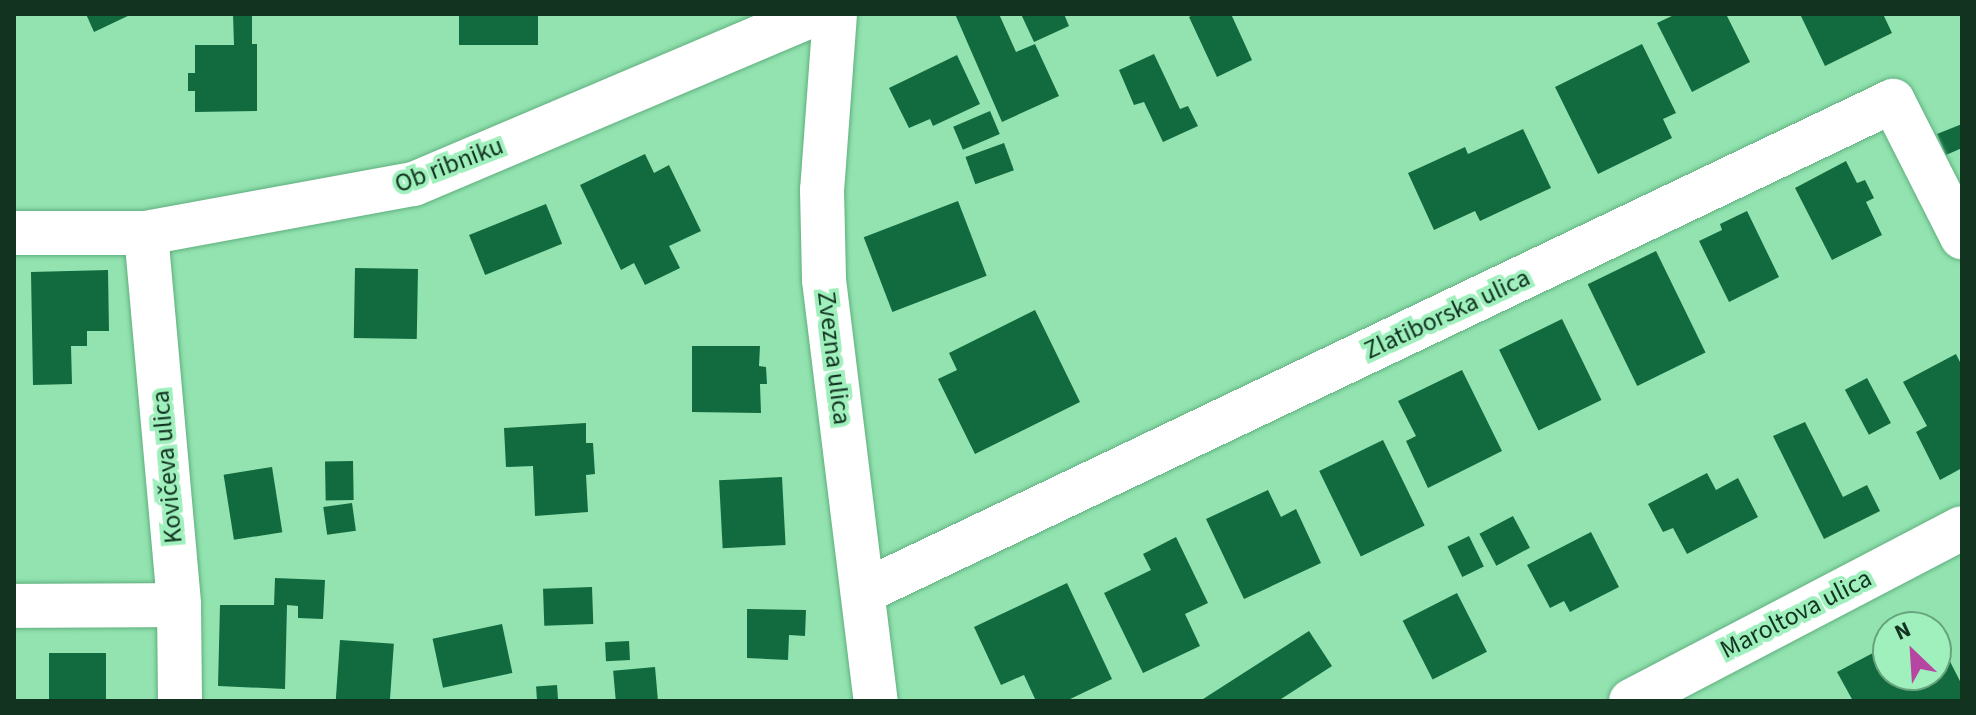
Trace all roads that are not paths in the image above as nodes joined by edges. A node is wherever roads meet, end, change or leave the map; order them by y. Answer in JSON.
{"nodes":[{"id":1,"x":814,"y":14,"type":"edge"},
{"id":2,"x":835,"y":14,"type":"edge"},
{"id":3,"x":14,"y":233,"type":"edge"},
{"id":4,"x":146,"y":233,"type":"junction"},
{"id":5,"x":1962,"y":237,"type":"edge"},
{"id":6,"x":1962,"y":528,"type":"edge"},
{"id":7,"x":863,"y":592,"type":"junction"},
{"id":8,"x":179,"y":605,"type":"junction"},
{"id":9,"x":14,"y":606,"type":"edge"},
{"id":10,"x":180,"y":701,"type":"edge"},
{"id":11,"x":876,"y":701,"type":"edge"},
{"id":12,"x":1631,"y":701,"type":"edge"}],
"edges":[{"from":1,"to":4,"type":"street","name":"Ob ribniku"},
{"from":2,"to":7,"type":"street","name":"Zvezna ulica"},
{"from":3,"to":4,"type":"street","name":"Ob ribniku"},
{"from":4,"to":8,"type":"street","name":"Kovičeva ulica"},
{"from":5,"to":7,"type":"street","name":"Zlatiborska ulica"},
{"from":6,"to":12,"type":"street","name":"Maroltova ulica"},
{"from":7,"to":11,"type":"street","name":"Zvezna ulica"},
{"from":8,"to":9,"type":"street"},
{"from":8,"to":10,"type":"street","name":"Kovičeva ulica"}]}
